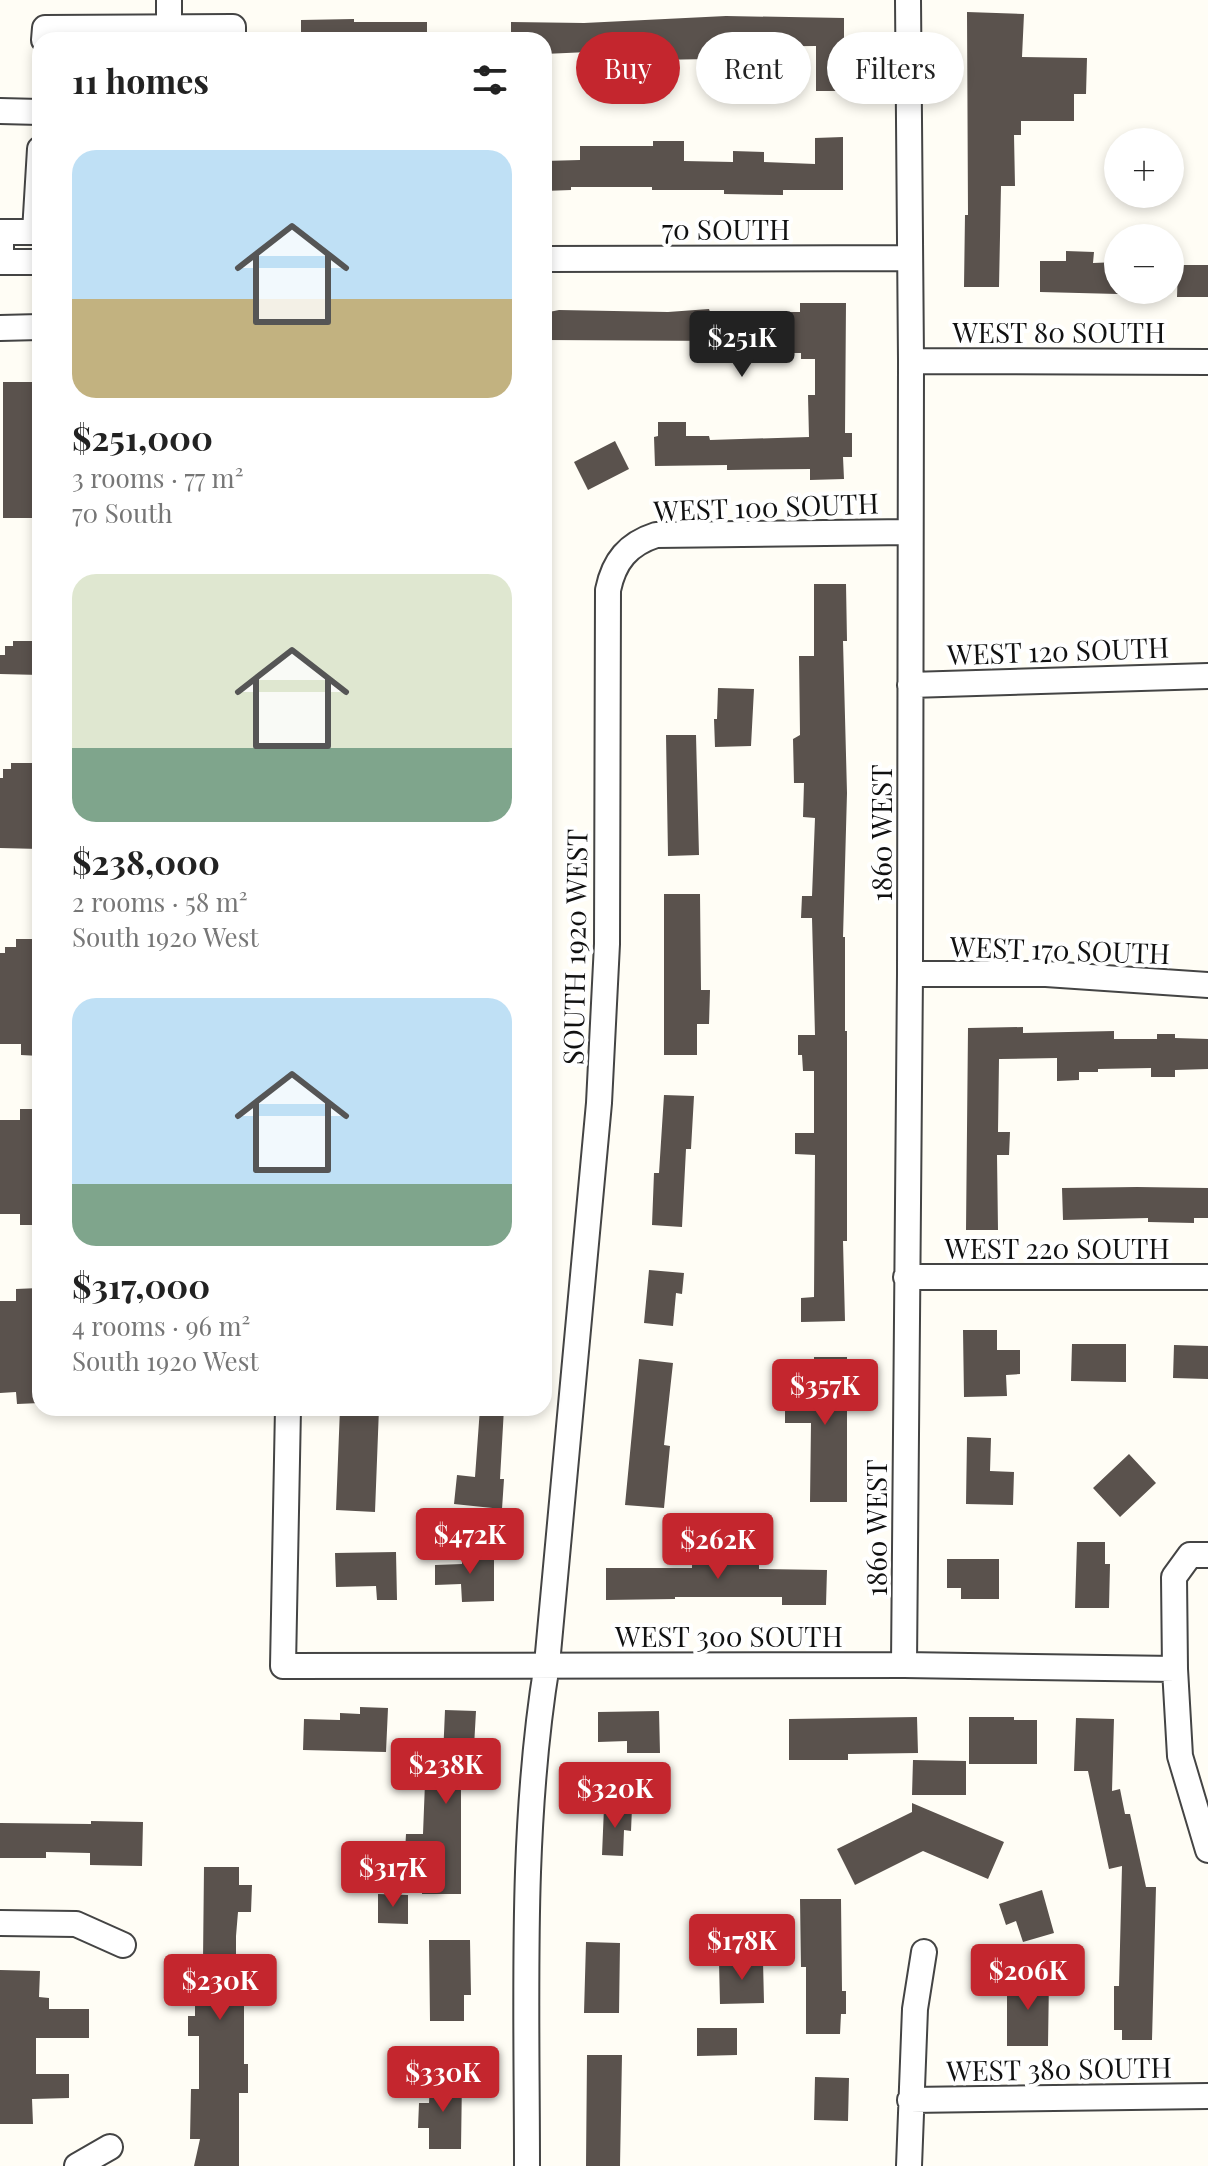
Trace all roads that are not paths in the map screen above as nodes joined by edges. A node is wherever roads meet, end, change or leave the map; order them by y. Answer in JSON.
{"nodes":[{"id":1,"x":169,"y":0,"type":"edge"},
{"id":2,"x":908,"y":0,"type":"edge"},
{"id":3,"x":45,"y":32,"type":"edge"},
{"id":4,"x":68,"y":32,"type":"edge"},
{"id":5,"x":169,"y":32,"type":"edge"},
{"id":6,"x":180,"y":32,"type":"edge"},
{"id":7,"x":233,"y":32,"type":"edge"},
{"id":8,"x":0,"y":111,"type":"edge"},
{"id":9,"x":32,"y":112,"type":"edge"},
{"id":10,"x":1,"y":232,"type":"edge"},
{"id":11,"x":32,"y":232,"type":"edge"},
{"id":12,"x":909,"y":258,"type":"junction"},
{"id":13,"x":552,"y":259,"type":"edge"},
{"id":14,"x":32,"y":262,"type":"edge"},
{"id":15,"x":32,"y":327,"type":"edge"},
{"id":16,"x":0,"y":328,"type":"edge"},
{"id":17,"x":911,"y":361,"type":"junction"},
{"id":18,"x":1208,"y":362,"type":"edge"},
{"id":19,"x":909,"y":532,"type":"junction"},
{"id":20,"x":628,"y":549,"type":"joint"},
{"id":21,"x":1208,"y":676,"type":"edge"},
{"id":22,"x":910,"y":685,"type":"junction"},
{"id":23,"x":910,"y":974,"type":"junction"},
{"id":24,"x":1208,"y":985,"type":"edge"},
{"id":25,"x":906,"y":1277,"type":"junction"},
{"id":26,"x":1208,"y":1277,"type":"edge"},
{"id":27,"x":288,"y":1416,"type":"edge"},
{"id":28,"x":1208,"y":1555,"type":"edge"},
{"id":29,"x":547,"y":1664,"type":"junction"},
{"id":30,"x":904,"y":1665,"type":"junction"},
{"id":31,"x":1175,"y":1669,"type":"junction"},
{"id":32,"x":1208,"y":1850,"type":"edge"},
{"id":33,"x":0,"y":1923,"type":"edge"},
{"id":34,"x":123,"y":1945,"type":"dead end"},
{"id":35,"x":924,"y":1952,"type":"dead end"},
{"id":36,"x":1208,"y":2096,"type":"edge"},
{"id":37,"x":910,"y":2100,"type":"junction"},
{"id":38,"x":110,"y":2147,"type":"dead end"},
{"id":39,"x":77,"y":2166,"type":"edge"},
{"id":40,"x":527,"y":2166,"type":"edge"},
{"id":41,"x":909,"y":2166,"type":"edge"}],
"edges":[{"from":1,"to":5,"type":"street"},
{"from":2,"to":12,"type":"street","name":"1860 WEST"},
{"from":3,"to":4,"type":"street"},
{"from":6,"to":7,"type":"street"},
{"from":8,"to":9,"type":"street"},
{"from":10,"to":11,"type":"street"},
{"from":10,"to":14,"type":"street"},
{"from":12,"to":13,"type":"street","name":"70 SOUTH"},
{"from":12,"to":17,"type":"street","name":"1860 WEST"},
{"from":15,"to":16,"type":"street"},
{"from":17,"to":18,"type":"street","name":"WEST 80 SOUTH"},
{"from":17,"to":19,"type":"street","name":"1860 WEST"},
{"from":19,"to":20,"type":"street","name":"WEST 100 SOUTH"},
{"from":19,"to":22,"type":"street","name":"1860 WEST"},
{"from":20,"to":29,"type":"street","name":"SOUTH 1920 WEST"},
{"from":21,"to":22,"type":"street","name":"WEST 120 SOUTH"},
{"from":22,"to":23,"type":"street","name":"1860 WEST"},
{"from":23,"to":24,"type":"street","name":"WEST 170 SOUTH"},
{"from":23,"to":25,"type":"street","name":"1860 WEST"},
{"from":25,"to":26,"type":"street","name":"WEST 220 SOUTH"},
{"from":25,"to":30,"type":"street","name":"1860 WEST"},
{"from":27,"to":29,"type":"street","name":"WEST 300 SOUTH"},
{"from":28,"to":31,"type":"street"},
{"from":29,"to":30,"type":"street","name":"WEST 300 SOUTH"},
{"from":29,"to":40,"type":"street","name":"SOUTH 1920 WEST"},
{"from":30,"to":31,"type":"street","name":"WEST 300 SOUTH"},
{"from":31,"to":32,"type":"street"},
{"from":33,"to":34,"type":"street"},
{"from":35,"to":37,"type":"street"},
{"from":36,"to":37,"type":"street","name":"WEST 380 SOUTH"},
{"from":37,"to":41,"type":"street"},
{"from":38,"to":39,"type":"street"}]}
